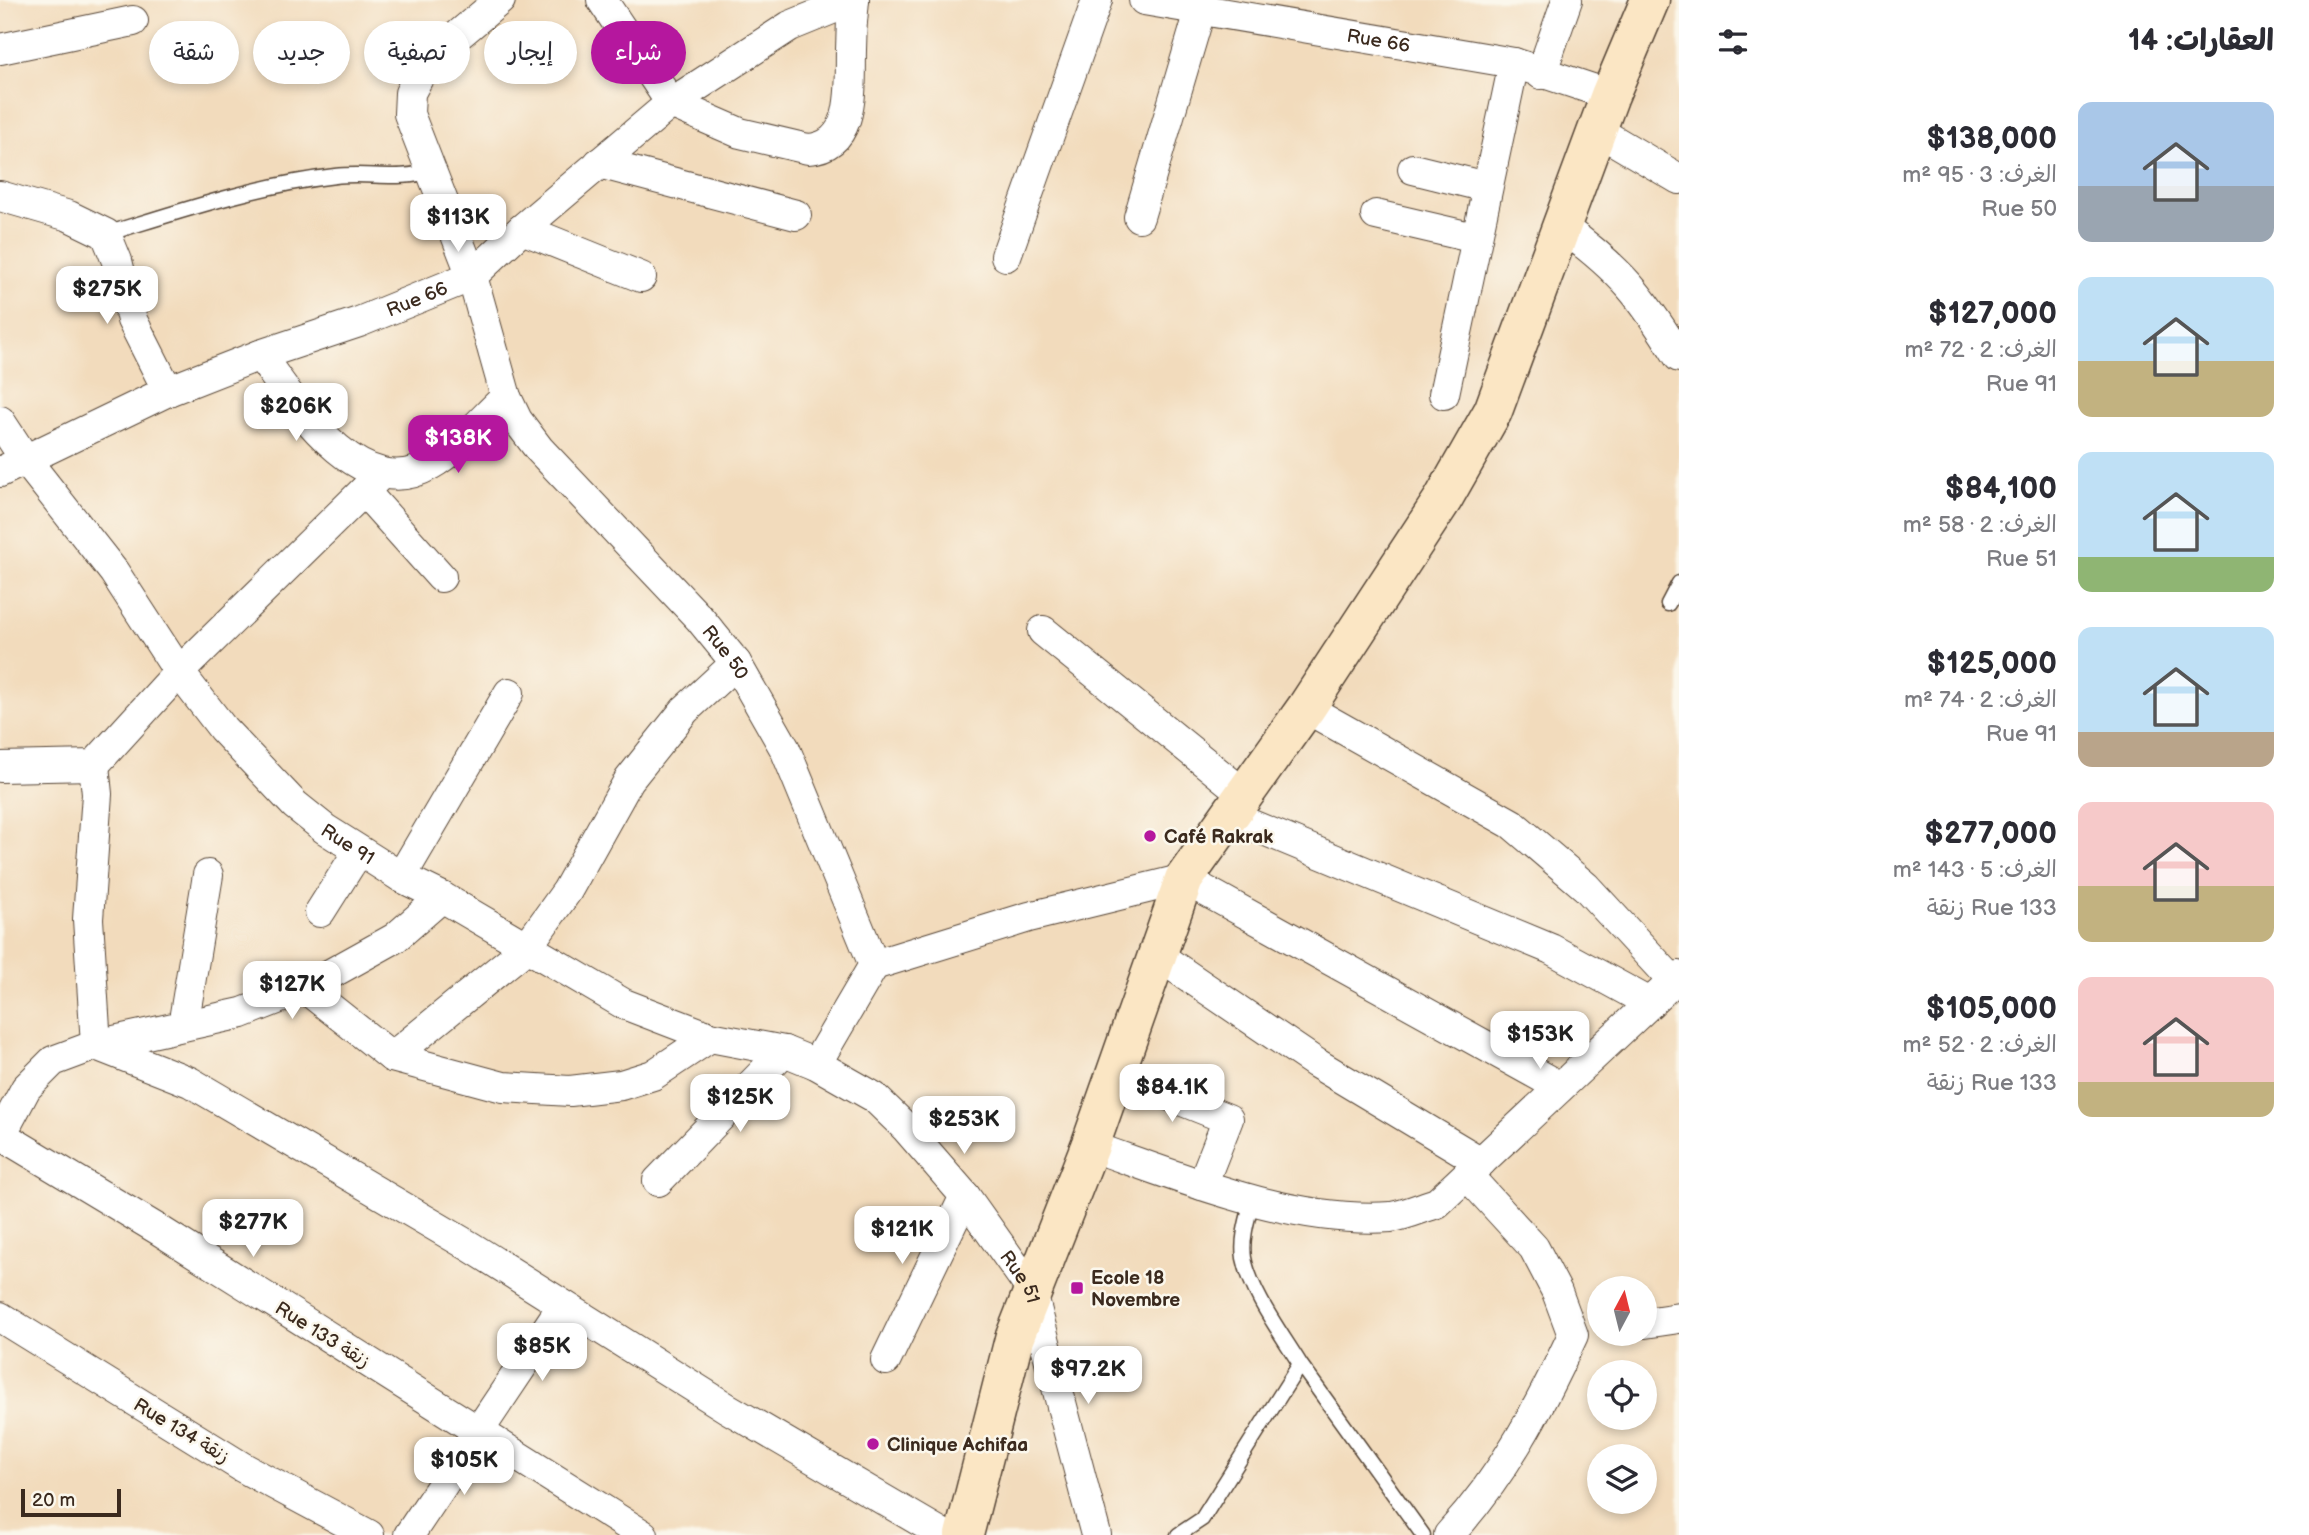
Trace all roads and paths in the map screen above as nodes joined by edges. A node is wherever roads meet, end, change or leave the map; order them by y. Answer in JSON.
{"nodes":[{"id":1,"x":500,"y":0,"type":"edge"},
{"id":2,"x":602,"y":0,"type":"edge"},
{"id":3,"x":854,"y":0,"type":"edge"},
{"id":4,"x":1097,"y":0,"type":"edge"},
{"id":5,"x":1144,"y":0,"type":"edge"},
{"id":6,"x":1567,"y":0,"type":"edge"},
{"id":7,"x":1650,"y":0,"type":"edge"},
{"id":8,"x":1201,"y":8,"type":"junction"},
{"id":9,"x":1254,"y":8,"type":"edge"},
{"id":10,"x":133,"y":21,"type":"dead end"},
{"id":11,"x":0,"y":49,"type":"edge"},
{"id":12,"x":1514,"y":62,"type":"junction"},
{"id":13,"x":1541,"y":74,"type":"junction"},
{"id":14,"x":1610,"y":95,"type":"junction"},
{"id":15,"x":671,"y":103,"type":"junction"},
{"id":16,"x":1598,"y":131,"type":"junction"},
{"id":17,"x":599,"y":163,"type":"junction"},
{"id":18,"x":1413,"y":169,"type":"dead end"},
{"id":19,"x":431,"y":171,"type":"junction"},
{"id":20,"x":1679,"y":179,"type":"edge"},
{"id":21,"x":1486,"y":187,"type":"junction"},
{"id":22,"x":0,"y":196,"type":"edge"},
{"id":23,"x":796,"y":215,"type":"dead end"},
{"id":24,"x":1376,"y":215,"type":"dead end"},
{"id":25,"x":1139,"y":217,"type":"dead end"},
{"id":26,"x":1562,"y":227,"type":"junction"},
{"id":27,"x":522,"y":229,"type":"junction"},
{"id":28,"x":106,"y":234,"type":"junction"},
{"id":29,"x":1475,"y":237,"type":"junction"},
{"id":30,"x":1006,"y":256,"type":"dead end"},
{"id":31,"x":472,"y":276,"type":"junction"},
{"id":32,"x":641,"y":277,"type":"dead end"},
{"id":33,"x":260,"y":355,"type":"junction"},
{"id":34,"x":1679,"y":357,"type":"edge"},
{"id":35,"x":168,"y":391,"type":"junction"},
{"id":36,"x":1444,"y":394,"type":"dead end"},
{"id":37,"x":506,"y":397,"type":"junction"},
{"id":38,"x":0,"y":421,"type":"edge"},
{"id":39,"x":13,"y":466,"type":"edge"},
{"id":40,"x":372,"y":483,"type":"junction"},
{"id":41,"x":441,"y":577,"type":"dead end"},
{"id":42,"x":1679,"y":583,"type":"edge"},
{"id":43,"x":1668,"y":604,"type":"dead end"},
{"id":44,"x":1043,"y":631,"type":"dead end"},
{"id":45,"x":736,"y":663,"type":"junction"},
{"id":46,"x":179,"y":672,"type":"junction"},
{"id":47,"x":509,"y":693,"type":"dead end"},
{"id":48,"x":1306,"y":708,"type":"junction"},
{"id":49,"x":94,"y":765,"type":"junction"},
{"id":50,"x":0,"y":767,"type":"edge"},
{"id":51,"x":1237,"y":805,"type":"junction"},
{"id":52,"x":358,"y":852,"type":"junction"},
{"id":53,"x":208,"y":876,"type":"dead end"},
{"id":54,"x":401,"y":877,"type":"junction"},
{"id":55,"x":1184,"y":879,"type":"junction"},
{"id":56,"x":442,"y":897,"type":"junction"},
{"id":57,"x":320,"y":912,"type":"dead end"},
{"id":58,"x":526,"y":948,"type":"junction"},
{"id":59,"x":1157,"y":955,"type":"junction"},
{"id":60,"x":874,"y":965,"type":"junction"},
{"id":61,"x":1676,"y":978,"type":"edge"},
{"id":62,"x":305,"y":988,"type":"junction"},
{"id":63,"x":1650,"y":1003,"type":"junction"},
{"id":64,"x":183,"y":1026,"type":"junction"},
{"id":65,"x":710,"y":1037,"type":"junction"},
{"id":66,"x":96,"y":1045,"type":"junction"},
{"id":67,"x":784,"y":1051,"type":"junction"},
{"id":68,"x":393,"y":1057,"type":"junction"},
{"id":69,"x":816,"y":1064,"type":"junction"},
{"id":70,"x":1115,"y":1074,"type":"junction"},
{"id":71,"x":844,"y":1078,"type":"joint"},
{"id":72,"x":1560,"y":1087,"type":"junction"},
{"id":73,"x":0,"y":1136,"type":"edge"},
{"id":74,"x":1090,"y":1146,"type":"junction"},
{"id":75,"x":1474,"y":1168,"type":"junction"},
{"id":76,"x":658,"y":1181,"type":"dead end"},
{"id":77,"x":1202,"y":1185,"type":"junction"},
{"id":78,"x":965,"y":1196,"type":"junction"},
{"id":79,"x":1253,"y":1198,"type":"junction"},
{"id":80,"x":1031,"y":1289,"type":"junction"},
{"id":81,"x":563,"y":1305,"type":"junction"},
{"id":82,"x":0,"y":1317,"type":"edge"},
{"id":83,"x":1679,"y":1318,"type":"edge"},
{"id":84,"x":1657,"y":1321,"type":"edge"},
{"id":85,"x":1586,"y":1333,"type":"edge"},
{"id":86,"x":886,"y":1360,"type":"dead end"},
{"id":87,"x":1300,"y":1364,"type":"junction"},
{"id":88,"x":476,"y":1431,"type":"junction"},
{"id":89,"x":369,"y":1535,"type":"edge"},
{"id":90,"x":409,"y":1535,"type":"edge"},
{"id":91,"x":643,"y":1535,"type":"edge"},
{"id":92,"x":944,"y":1535,"type":"edge"},
{"id":93,"x":964,"y":1535,"type":"edge"},
{"id":94,"x":1096,"y":1535,"type":"edge"},
{"id":95,"x":1178,"y":1535,"type":"edge"},
{"id":96,"x":1423,"y":1535,"type":"edge"},
{"id":97,"x":1449,"y":1535,"type":"edge"}],
"edges":[{"from":1,"to":19,"type":"street","name":"Rue 50"},
{"from":2,"to":15,"type":"street"},
{"from":3,"to":15,"type":"street","name":"Rue 66"},
{"from":3,"to":15,"type":"street"},
{"from":4,"to":30,"type":"street"},
{"from":5,"to":8,"type":"street","name":"Rue 66"},
{"from":6,"to":13,"type":"street"},
{"from":7,"to":14,"type":"street"},
{"from":8,"to":9,"type":"street","name":"Rue 66"},
{"from":8,"to":25,"type":"street"},
{"from":9,"to":12,"type":"street","name":"Rue 66"},
{"from":10,"to":11,"type":"street"},
{"from":12,"to":13,"type":"street","name":"Rue 66"},
{"from":12,"to":21,"type":"street"},
{"from":13,"to":14,"type":"street","name":"Rue 66"},
{"from":14,"to":16,"type":"street"},
{"from":15,"to":17,"type":"street","name":"Rue 66"},
{"from":16,"to":20,"type":"street"},
{"from":16,"to":26,"type":"street"},
{"from":17,"to":23,"type":"street"},
{"from":17,"to":27,"type":"street","name":"Rue 66"},
{"from":18,"to":21,"type":"street"},
{"from":19,"to":28,"type":"lane"},
{"from":19,"to":31,"type":"street","name":"Rue 50"},
{"from":21,"to":29,"type":"street"},
{"from":22,"to":28,"type":"street"},
{"from":24,"to":29,"type":"street"},
{"from":26,"to":34,"type":"street"},
{"from":26,"to":48,"type":"street"},
{"from":27,"to":31,"type":"street","name":"Rue 66"},
{"from":27,"to":32,"type":"street"},
{"from":28,"to":35,"type":"street"},
{"from":29,"to":36,"type":"street"},
{"from":31,"to":33,"type":"street","name":"Rue 66"},
{"from":31,"to":37,"type":"street","name":"Rue 50"},
{"from":33,"to":35,"type":"street","name":"Rue 66"},
{"from":33,"to":40,"type":"street"},
{"from":35,"to":39,"type":"street","name":"Rue 66"},
{"from":37,"to":40,"type":"street"},
{"from":37,"to":45,"type":"street","name":"Rue 50"},
{"from":38,"to":39,"type":"street","name":"Rue 91"},
{"from":39,"to":46,"type":"street","name":"Rue 91"},
{"from":40,"to":41,"type":"street"},
{"from":40,"to":46,"type":"street"},
{"from":42,"to":43,"type":"lane"},
{"from":44,"to":51,"type":"street"},
{"from":45,"to":58,"type":"street"},
{"from":45,"to":60,"type":"street","name":"Rue 50"},
{"from":46,"to":49,"type":"street"},
{"from":46,"to":52,"type":"street","name":"Rue 91"},
{"from":47,"to":54,"type":"street"},
{"from":48,"to":51,"type":"street"},
{"from":48,"to":61,"type":"street"},
{"from":49,"to":50,"type":"street"},
{"from":49,"to":66,"type":"street"},
{"from":51,"to":55,"type":"street"},
{"from":51,"to":63,"type":"street"},
{"from":52,"to":54,"type":"street","name":"Rue 91"},
{"from":52,"to":57,"type":"street"},
{"from":53,"to":64,"type":"street"},
{"from":54,"to":56,"type":"street","name":"Rue 91"},
{"from":55,"to":59,"type":"street"},
{"from":55,"to":60,"type":"street"},
{"from":55,"to":72,"type":"street"},
{"from":56,"to":58,"type":"street","name":"Rue 91"},
{"from":56,"to":62,"type":"street"},
{"from":58,"to":65,"type":"street","name":"Rue 91"},
{"from":58,"to":68,"type":"street"},
{"from":59,"to":70,"type":"street"},
{"from":59,"to":75,"type":"street"},
{"from":60,"to":69,"type":"street"},
{"from":61,"to":63,"type":"street"},
{"from":62,"to":64,"type":"street"},
{"from":62,"to":68,"type":"street"},
{"from":63,"to":72,"type":"street"},
{"from":64,"to":66,"type":"street"},
{"from":65,"to":67,"type":"street","name":"Rue 91"},
{"from":65,"to":68,"type":"street"},
{"from":66,"to":73,"type":"street"},
{"from":66,"to":81,"type":"street"},
{"from":67,"to":69,"type":"street","name":"Rue 91"},
{"from":67,"to":76,"type":"street"},
{"from":69,"to":71,"type":"street","name":"Rue 91"},
{"from":70,"to":74,"type":"street"},
{"from":70,"to":77,"type":"street"},
{"from":71,"to":78,"type":"street","name":"Rue 51"},
{"from":72,"to":75,"type":"street"},
{"from":73,"to":88,"type":"street","name":"Rue 133 زنقة"},
{"from":74,"to":77,"type":"street"},
{"from":74,"to":80,"type":"street"},
{"from":75,"to":79,"type":"street"},
{"from":75,"to":85,"type":"street"},
{"from":77,"to":79,"type":"street"},
{"from":78,"to":80,"type":"street","name":"Rue 51"},
{"from":78,"to":86,"type":"street"},
{"from":79,"to":87,"type":"lane"},
{"from":80,"to":93,"type":"street"},
{"from":80,"to":94,"type":"street","name":"Rue 51"},
{"from":81,"to":88,"type":"street"},
{"from":81,"to":92,"type":"street"},
{"from":82,"to":89,"type":"street","name":"Rue 134 زنقة"},
{"from":83,"to":84,"type":"street"},
{"from":85,"to":97,"type":"street"},
{"from":87,"to":95,"type":"lane"},
{"from":87,"to":96,"type":"lane"},
{"from":88,"to":90,"type":"street"},
{"from":88,"to":91,"type":"street","name":"Rue 133 زنقة"}]}
